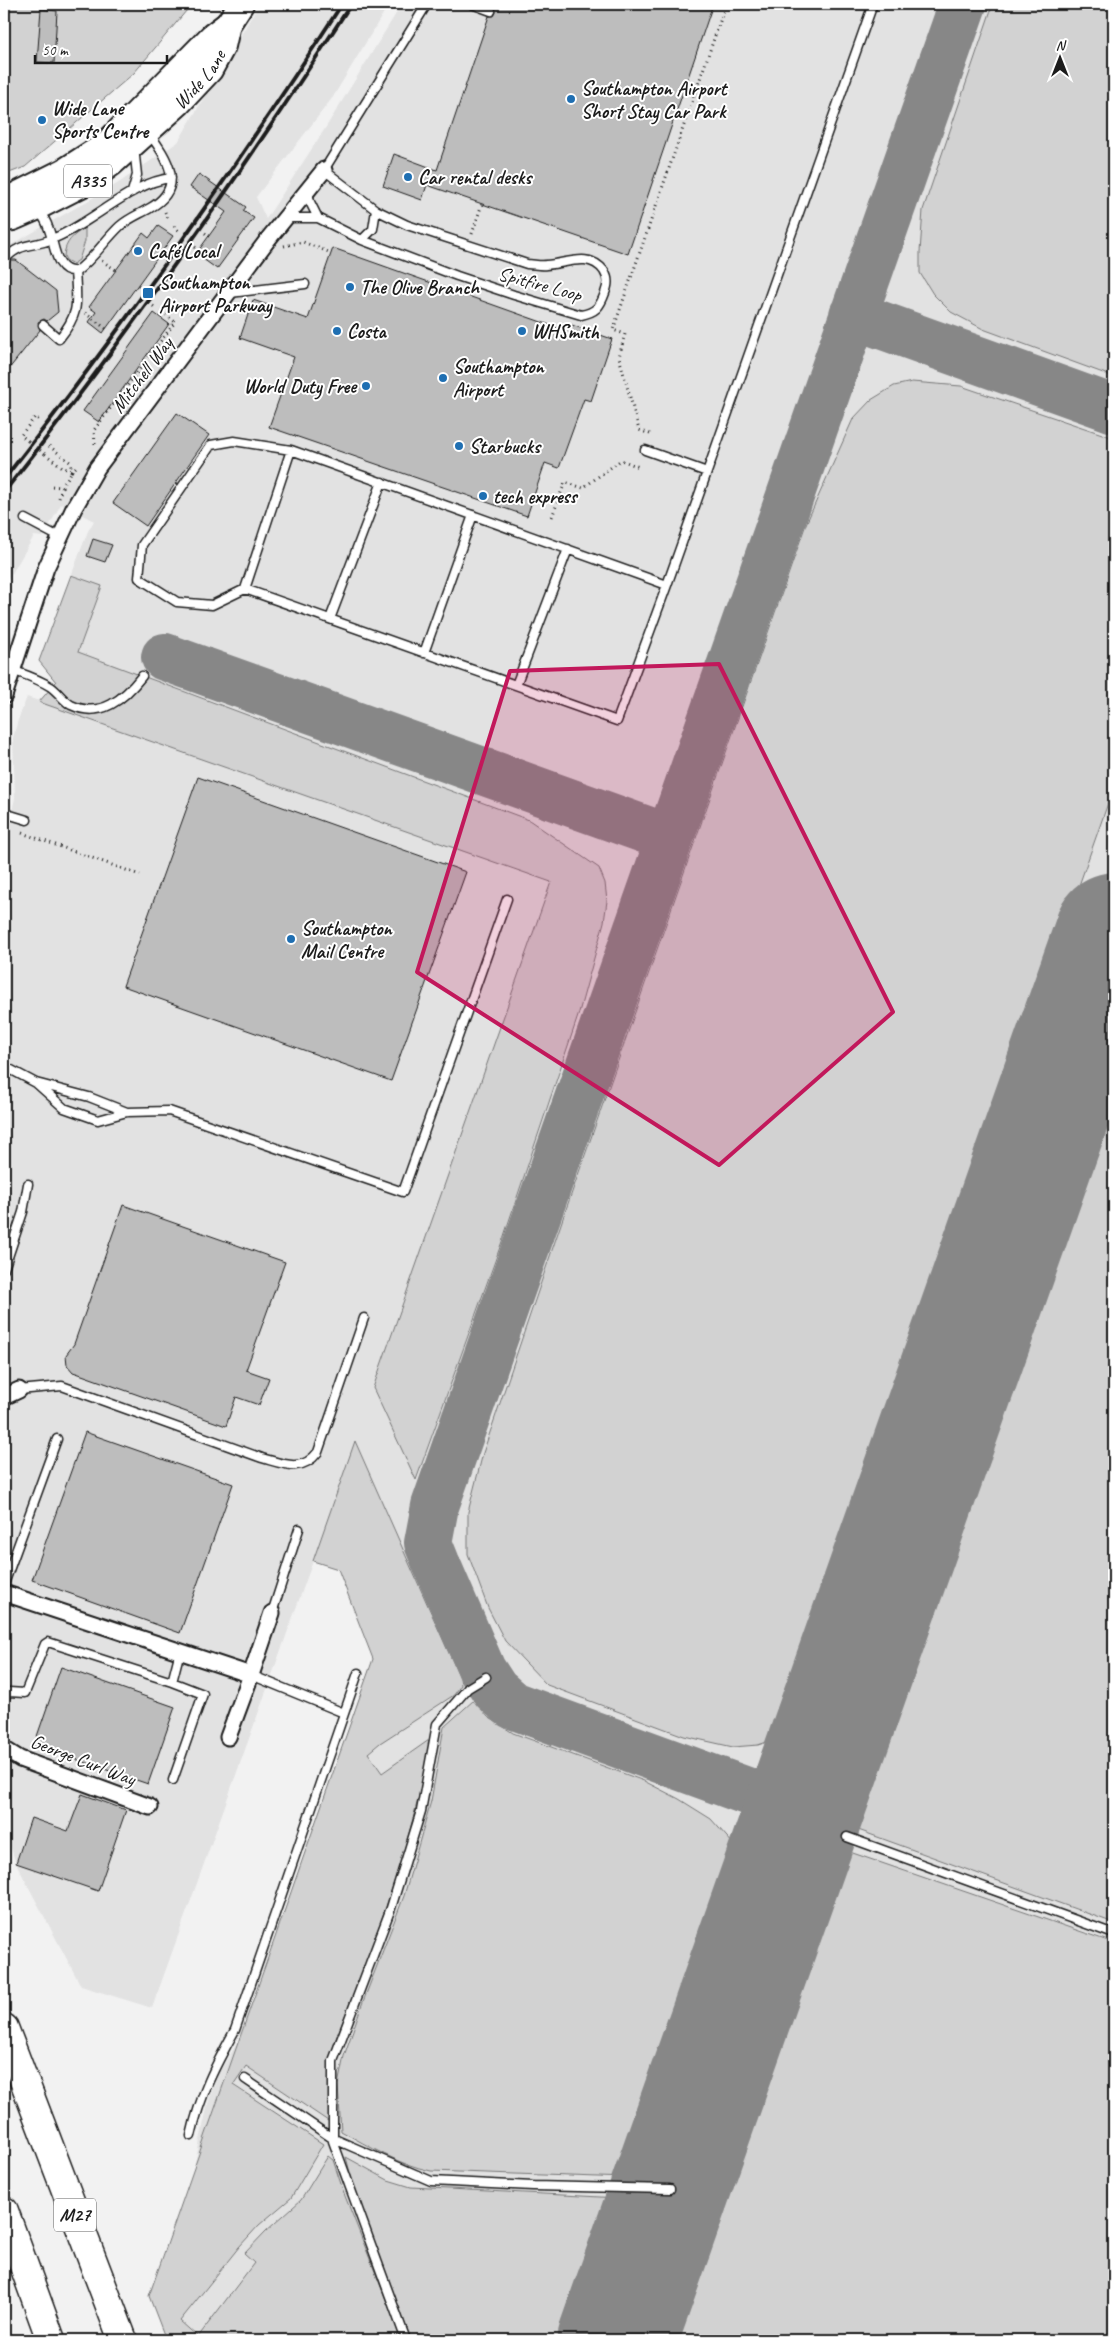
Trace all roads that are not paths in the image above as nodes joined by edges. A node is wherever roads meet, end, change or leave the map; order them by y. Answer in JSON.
{"nodes":[{"id":1,"x":241,"y":4,"type":"edge"},
{"id":2,"x":427,"y":4,"type":"edge"},
{"id":3,"x":472,"y":4,"type":"edge"},
{"id":4,"x":873,"y":4,"type":"edge"},
{"id":5,"x":490,"y":11,"type":"dead end"},
{"id":6,"x":135,"y":132,"type":"junction"},
{"id":7,"x":324,"y":170,"type":"junction"},
{"id":8,"x":172,"y":178,"type":"junction"},
{"id":9,"x":308,"y":191,"type":"junction"},
{"id":10,"x":132,"y":192,"type":"junction"},
{"id":11,"x":4,"y":200,"type":"edge"},
{"id":12,"x":36,"y":208,"type":"junction"},
{"id":13,"x":376,"y":210,"type":"junction"},
{"id":14,"x":285,"y":218,"type":"junction"},
{"id":15,"x":318,"y":218,"type":"junction"},
{"id":16,"x":4,"y":219,"type":"edge"},
{"id":17,"x":52,"y":239,"type":"junction"},
{"id":18,"x":362,"y":240,"type":"junction"},
{"id":19,"x":4,"y":260,"type":"edge"},
{"id":20,"x":75,"y":272,"type":"junction"},
{"id":21,"x":305,"y":284,"type":"dead end"},
{"id":22,"x":230,"y":293,"type":"junction"},
{"id":23,"x":43,"y":325,"type":"dead end"},
{"id":24,"x":291,"y":450,"type":"junction"},
{"id":25,"x":645,"y":450,"type":"dead end"},
{"id":26,"x":708,"y":472,"type":"junction"},
{"id":27,"x":382,"y":482,"type":"junction"},
{"id":28,"x":473,"y":515,"type":"junction"},
{"id":29,"x":25,"y":519,"type":"dead end"},
{"id":30,"x":59,"y":537,"type":"junction"},
{"id":31,"x":568,"y":550,"type":"junction"},
{"id":32,"x":667,"y":585,"type":"junction"},
{"id":33,"x":245,"y":589,"type":"junction"},
{"id":34,"x":330,"y":619,"type":"junction"},
{"id":35,"x":424,"y":653,"type":"junction"},
{"id":36,"x":12,"y":670,"type":"junction"},
{"id":37,"x":142,"y":676,"type":"dead end"},
{"id":38,"x":516,"y":685,"type":"junction"},
{"id":39,"x":4,"y":696,"type":"edge"},
{"id":40,"x":4,"y":813,"type":"edge"},
{"id":41,"x":27,"y":820,"type":"dead end"},
{"id":42,"x":507,"y":899,"type":"dead end"},
{"id":43,"x":4,"y":1066,"type":"edge"},
{"id":44,"x":36,"y":1083,"type":"junction"},
{"id":45,"x":127,"y":1112,"type":"junction"},
{"id":46,"x":28,"y":1184,"type":"dead end"},
{"id":47,"x":4,"y":1269,"type":"edge"},
{"id":48,"x":364,"y":1318,"type":"dead end"},
{"id":49,"x":19,"y":1390,"type":"joint"},
{"id":50,"x":4,"y":1397,"type":"edge"},
{"id":51,"x":57,"y":1439,"type":"dead end"},
{"id":52,"x":300,"y":1529,"type":"dead end"},
{"id":53,"x":4,"y":1584,"type":"edge"},
{"id":54,"x":4,"y":1593,"type":"edge"},
{"id":55,"x":272,"y":1613,"type":"joint"},
{"id":56,"x":180,"y":1651,"type":"junction"},
{"id":57,"x":358,"y":1673,"type":"dead end"},
{"id":58,"x":251,"y":1675,"type":"junction"},
{"id":59,"x":486,"y":1677,"type":"dead end"},
{"id":60,"x":172,"y":1682,"type":"junction"},
{"id":61,"x":4,"y":1697,"type":"edge"},
{"id":62,"x":344,"y":1713,"type":"junction"},
{"id":63,"x":228,"y":1737,"type":"dead end"},
{"id":64,"x":4,"y":1748,"type":"edge"},
{"id":65,"x":173,"y":1780,"type":"dead end"},
{"id":66,"x":150,"y":1807,"type":"dead end"},
{"id":67,"x":847,"y":1838,"type":"dead end"},
{"id":68,"x":1114,"y":1934,"type":"edge"},
{"id":69,"x":4,"y":2028,"type":"edge"},
{"id":70,"x":245,"y":2079,"type":"dead end"},
{"id":71,"x":191,"y":2136,"type":"dead end"},
{"id":72,"x":332,"y":2138,"type":"junction"},
{"id":73,"x":670,"y":2189,"type":"dead end"},
{"id":74,"x":4,"y":2211,"type":"edge"},
{"id":75,"x":51,"y":2340,"type":"edge"},
{"id":76,"x":123,"y":2340,"type":"edge"},
{"id":77,"x":406,"y":2340,"type":"edge"}],
"edges":[{"from":1,"to":6,"type":"main road","name":"Wide Lane","number":"A335"},
{"from":2,"to":7,"type":"lane","name":"Mitchell Way"},
{"from":3,"to":5,"type":"lane"},
{"from":4,"to":26,"type":"lane"},
{"from":6,"to":8,"type":"lane"},
{"from":6,"to":10,"type":"lane"},
{"from":6,"to":11,"type":"main road","name":"Wide Lane","number":"A335"},
{"from":6,"to":12,"type":"main road","name":"Wide Lane","number":"A335"},
{"from":7,"to":9,"type":"street","name":"Mitchell Way"},
{"from":7,"to":13,"type":"lane","name":"Spitfire Loop"},
{"from":8,"to":10,"type":"lane"},
{"from":8,"to":20,"type":"lane"},
{"from":9,"to":14,"type":"street","name":"Mitchell Way"},
{"from":9,"to":15,"type":"lane"},
{"from":10,"to":17,"type":"lane"},
{"from":12,"to":16,"type":"main road","name":"Wide Lane","number":"A335"},
{"from":12,"to":17,"type":"lane"},
{"from":13,"to":18,"type":"lane"},
{"from":13,"to":18,"type":"lane","name":"Spitfire Loop"},
{"from":14,"to":15,"type":"lane","name":"Spitfire Loop"},
{"from":14,"to":22,"type":"street","name":"Mitchell Way"},
{"from":15,"to":18,"type":"lane","name":"Spitfire Loop"},
{"from":17,"to":19,"type":"lane"},
{"from":17,"to":20,"type":"lane"},
{"from":20,"to":23,"type":"lane"},
{"from":21,"to":22,"type":"lane"},
{"from":22,"to":30,"type":"street","name":"Mitchell Way"},
{"from":24,"to":27,"type":"lane"},
{"from":24,"to":33,"type":"lane"},
{"from":24,"to":33,"type":"lane"},
{"from":25,"to":26,"type":"lane"},
{"from":26,"to":32,"type":"lane"},
{"from":27,"to":28,"type":"lane"},
{"from":27,"to":34,"type":"lane"},
{"from":28,"to":31,"type":"lane"},
{"from":28,"to":35,"type":"lane"},
{"from":29,"to":30,"type":"lane"},
{"from":30,"to":36,"type":"street","name":"Mitchell Way"},
{"from":31,"to":32,"type":"lane"},
{"from":31,"to":38,"type":"lane"},
{"from":32,"to":38,"type":"lane"},
{"from":33,"to":34,"type":"lane"},
{"from":34,"to":35,"type":"lane"},
{"from":35,"to":38,"type":"lane"},
{"from":36,"to":37,"type":"lane"},
{"from":36,"to":39,"type":"street","name":"Mitchell Way"},
{"from":40,"to":41,"type":"lane"},
{"from":42,"to":45,"type":"lane"},
{"from":43,"to":44,"type":"lane"},
{"from":44,"to":45,"type":"lane"},
{"from":44,"to":45,"type":"lane"},
{"from":46,"to":47,"type":"lane"},
{"from":48,"to":49,"type":"lane"},
{"from":49,"to":50,"type":"street"},
{"from":51,"to":53,"type":"lane"},
{"from":52,"to":55,"type":"lane"},
{"from":54,"to":56,"type":"street"},
{"from":55,"to":58,"type":"street"},
{"from":56,"to":58,"type":"street"},
{"from":56,"to":60,"type":"lane"},
{"from":57,"to":62,"type":"lane"},
{"from":58,"to":62,"type":"lane"},
{"from":58,"to":63,"type":"street"},
{"from":59,"to":72,"type":"lane"},
{"from":60,"to":61,"type":"lane"},
{"from":60,"to":65,"type":"lane"},
{"from":62,"to":71,"type":"lane"},
{"from":64,"to":66,"type":"street","name":"George Curl Way"},
{"from":67,"to":68,"type":"lane"},
{"from":69,"to":76,"type":"highway","number":"M27"},
{"from":70,"to":72,"type":"lane"},
{"from":72,"to":73,"type":"lane"},
{"from":72,"to":77,"type":"lane"},
{"from":74,"to":75,"type":"highway"}]}
